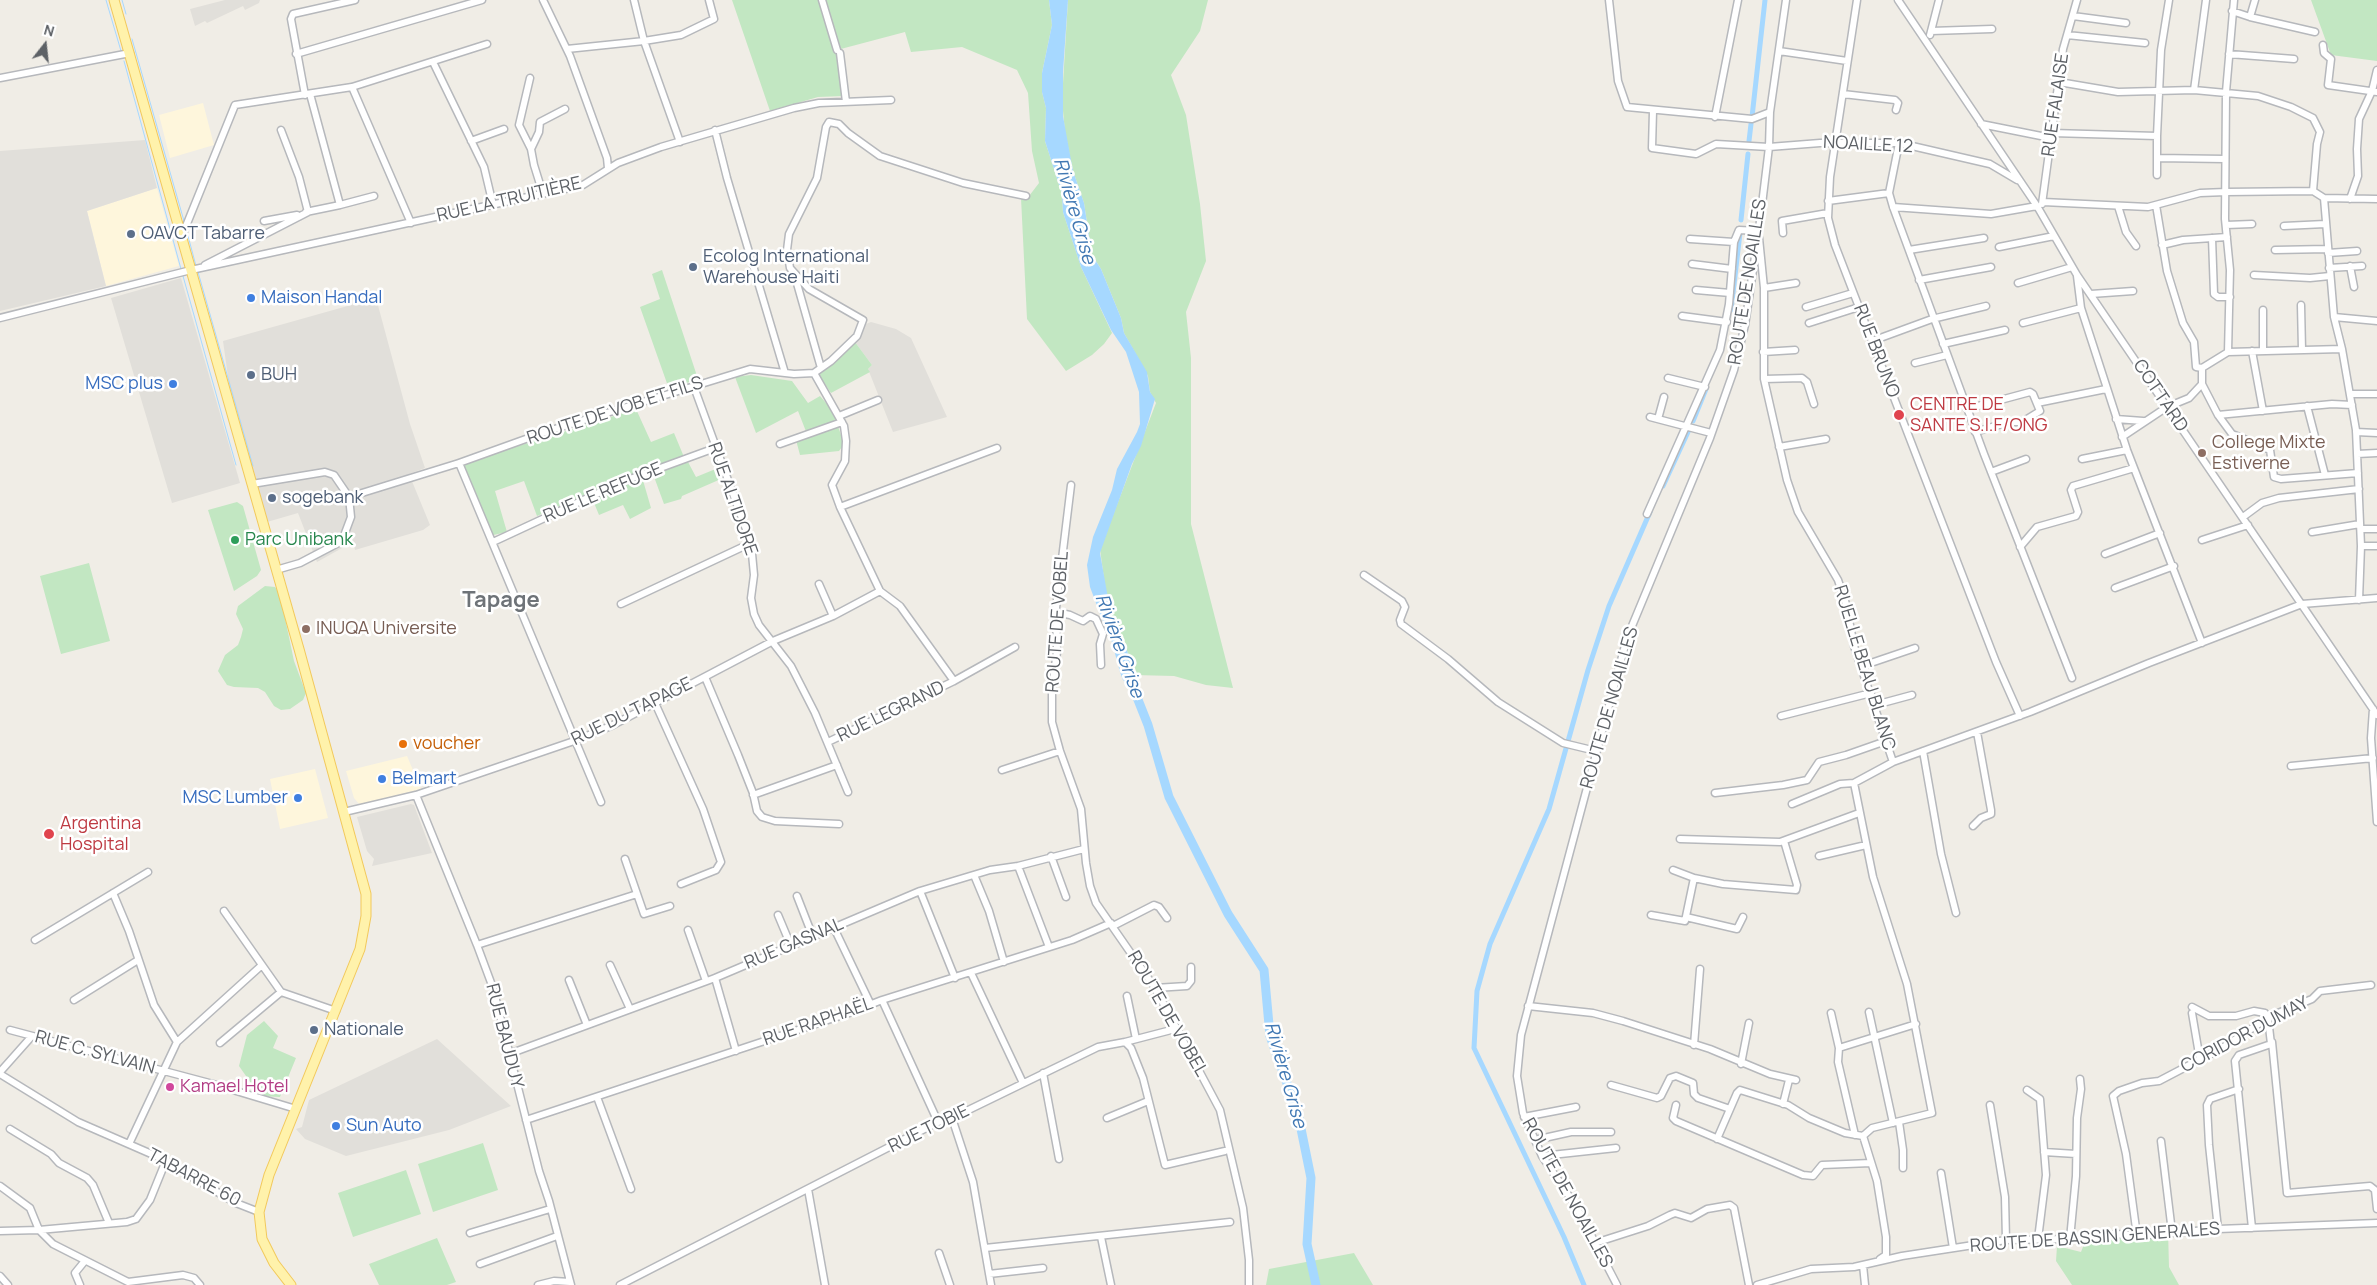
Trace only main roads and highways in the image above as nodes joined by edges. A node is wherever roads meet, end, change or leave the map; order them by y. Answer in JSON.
{"nodes":[{"id":1,"x":114,"y":0,"type":"edge"},
{"id":2,"x":287,"y":1284,"type":"edge"}],
"edges":[{"from":1,"to":2,"type":"main road"}]}
